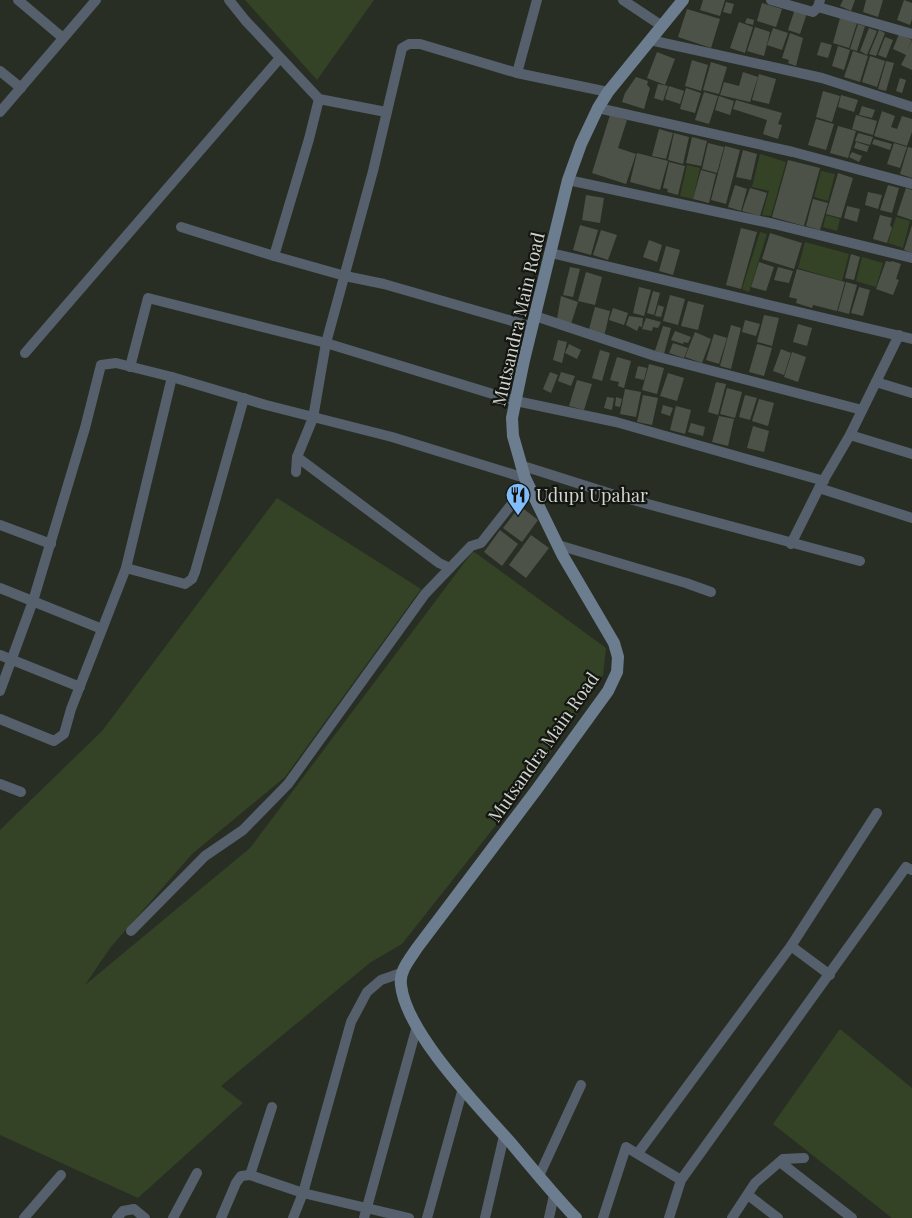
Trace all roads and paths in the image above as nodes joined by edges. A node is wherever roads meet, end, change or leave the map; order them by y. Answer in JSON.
{"nodes":[{"id":1,"x":18,"y":0,"type":"edge"},
{"id":2,"x":96,"y":0,"type":"edge"},
{"id":3,"x":229,"y":0,"type":"edge"},
{"id":4,"x":536,"y":0,"type":"edge"},
{"id":5,"x":623,"y":0,"type":"edge"},
{"id":6,"x":684,"y":0,"type":"edge"},
{"id":7,"x":771,"y":0,"type":"edge"},
{"id":8,"x":819,"y":4,"type":"edge"},
{"id":9,"x":662,"y":26,"type":"junction"},
{"id":10,"x":912,"y":34,"type":"edge"},
{"id":11,"x":63,"y":38,"type":"junction"},
{"id":12,"x":650,"y":40,"type":"junction"},
{"id":13,"x":280,"y":58,"type":"junction"},
{"id":14,"x":0,"y":71,"type":"edge"},
{"id":15,"x":517,"y":73,"type":"junction"},
{"id":16,"x":21,"y":88,"type":"junction"},
{"id":17,"x":608,"y":92,"type":"junction"},
{"id":18,"x":319,"y":99,"type":"junction"},
{"id":19,"x":912,"y":107,"type":"edge"},
{"id":20,"x":598,"y":108,"type":"junction"},
{"id":21,"x":0,"y":112,"type":"edge"},
{"id":22,"x":386,"y":112,"type":"junction"},
{"id":23,"x":568,"y":180,"type":"junction"},
{"id":24,"x":912,"y":184,"type":"edge"},
{"id":25,"x":181,"y":228,"type":"dead end"},
{"id":26,"x":551,"y":253,"type":"junction"},
{"id":27,"x":274,"y":256,"type":"junction"},
{"id":28,"x":912,"y":258,"type":"edge"},
{"id":29,"x":345,"y":276,"type":"junction"},
{"id":30,"x":534,"y":322,"type":"junction"},
{"id":31,"x":900,"y":335,"type":"junction"},
{"id":32,"x":912,"y":339,"type":"edge"},
{"id":33,"x":326,"y":343,"type":"junction"},
{"id":34,"x":25,"y":353,"type":"dead end"},
{"id":35,"x":130,"y":367,"type":"junction"},
{"id":36,"x":172,"y":377,"type":"junction"},
{"id":37,"x":876,"y":382,"type":"junction"},
{"id":38,"x":912,"y":393,"type":"edge"},
{"id":39,"x":244,"y":398,"type":"junction"},
{"id":40,"x":516,"y":401,"type":"junction"},
{"id":41,"x":862,"y":410,"type":"junction"},
{"id":42,"x":313,"y":418,"type":"junction"},
{"id":43,"x":850,"y":435,"type":"junction"},
{"id":44,"x":912,"y":454,"type":"edge"},
{"id":45,"x":297,"y":457,"type":"junction"},
{"id":46,"x":520,"y":465,"type":"junction"},
{"id":47,"x":296,"y":472,"type":"dead end"},
{"id":48,"x":527,"y":483,"type":"junction"},
{"id":49,"x":822,"y":484,"type":"junction"},
{"id":50,"x":912,"y":518,"type":"edge"},
{"id":51,"x":0,"y":525,"type":"edge"},
{"id":52,"x":51,"y":544,"type":"junction"},
{"id":53,"x":791,"y":544,"type":"junction"},
{"id":54,"x":558,"y":545,"type":"junction"},
{"id":55,"x":860,"y":561,"type":"dead end"},
{"id":56,"x":126,"y":568,"type":"junction"},
{"id":57,"x":450,"y":568,"type":"junction"},
{"id":58,"x":0,"y":588,"type":"edge"},
{"id":59,"x":711,"y":592,"type":"dead end"},
{"id":60,"x":33,"y":601,"type":"junction"},
{"id":61,"x":102,"y":629,"type":"junction"},
{"id":62,"x":0,"y":655,"type":"edge"},
{"id":63,"x":11,"y":659,"type":"junction"},
{"id":64,"x":80,"y":687,"type":"junction"},
{"id":65,"x":0,"y":690,"type":"edge"},
{"id":66,"x":0,"y":719,"type":"edge"},
{"id":67,"x":0,"y":784,"type":"edge"},
{"id":68,"x":21,"y":792,"type":"dead end"},
{"id":69,"x":876,"y":812,"type":"dead end"},
{"id":70,"x":912,"y":870,"type":"edge"},
{"id":71,"x":131,"y":931,"type":"dead end"},
{"id":72,"x":791,"y":946,"type":"junction"},
{"id":73,"x":401,"y":973,"type":"junction"},
{"id":74,"x":830,"y":975,"type":"junction"},
{"id":75,"x":417,"y":1026,"type":"junction"},
{"id":76,"x":581,"y":1085,"type":"dead end"},
{"id":77,"x":463,"y":1088,"type":"junction"},
{"id":78,"x":272,"y":1107,"type":"dead end"},
{"id":79,"x":504,"y":1136,"type":"junction"},
{"id":80,"x":638,"y":1153,"type":"junction"},
{"id":81,"x":804,"y":1158,"type":"dead end"},
{"id":82,"x":780,"y":1162,"type":"junction"},
{"id":83,"x":197,"y":1173,"type":"dead end"},
{"id":84,"x":61,"y":1175,"type":"dead end"},
{"id":85,"x":250,"y":1175,"type":"junction"},
{"id":86,"x":539,"y":1176,"type":"junction"},
{"id":87,"x":681,"y":1180,"type":"junction"},
{"id":88,"x":303,"y":1193,"type":"junction"},
{"id":89,"x":748,"y":1195,"type":"junction"},
{"id":90,"x":554,"y":1196,"type":"junction"},
{"id":91,"x":365,"y":1213,"type":"edge"},
{"id":92,"x":24,"y":1218,"type":"edge"},
{"id":93,"x":117,"y":1218,"type":"edge"},
{"id":94,"x":145,"y":1218,"type":"edge"},
{"id":95,"x":173,"y":1218,"type":"edge"},
{"id":96,"x":221,"y":1218,"type":"edge"},
{"id":97,"x":293,"y":1218,"type":"edge"},
{"id":98,"x":409,"y":1218,"type":"edge"},
{"id":99,"x":427,"y":1218,"type":"edge"},
{"id":100,"x":485,"y":1218,"type":"edge"},
{"id":101,"x":550,"y":1218,"type":"edge"},
{"id":102,"x":576,"y":1218,"type":"edge"},
{"id":103,"x":603,"y":1218,"type":"edge"},
{"id":104,"x":669,"y":1218,"type":"edge"},
{"id":105,"x":732,"y":1218,"type":"edge"},
{"id":106,"x":778,"y":1218,"type":"edge"},
{"id":107,"x":852,"y":1218,"type":"edge"}],
"edges":[{"from":1,"to":11,"type":"street"},
{"from":2,"to":11,"type":"street"},
{"from":3,"to":13,"type":"street"},
{"from":4,"to":15,"type":"street"},
{"from":5,"to":9,"type":"street"},
{"from":6,"to":9,"type":"street","name":"Mutsandra Main Road"},
{"from":7,"to":8,"type":"street"},
{"from":8,"to":10,"type":"street"},
{"from":9,"to":12,"type":"street","name":"Mutsandra Main Road"},
{"from":11,"to":16,"type":"street"},
{"from":12,"to":17,"type":"street","name":"Mutsandra Main Road"},
{"from":12,"to":19,"type":"street"},
{"from":13,"to":18,"type":"street"},
{"from":13,"to":34,"type":"street"},
{"from":14,"to":16,"type":"street"},
{"from":15,"to":17,"type":"street"},
{"from":15,"to":22,"type":"street"},
{"from":16,"to":21,"type":"street"},
{"from":17,"to":20,"type":"street","name":"Mutsandra Main Road"},
{"from":18,"to":22,"type":"street"},
{"from":18,"to":27,"type":"street"},
{"from":20,"to":23,"type":"street","name":"Mutsandra Main Road"},
{"from":20,"to":24,"type":"street"},
{"from":22,"to":29,"type":"street"},
{"from":23,"to":26,"type":"street","name":"Mutsandra Main Road"},
{"from":23,"to":28,"type":"street"},
{"from":25,"to":27,"type":"street"},
{"from":26,"to":30,"type":"street","name":"Mutsandra Main Road"},
{"from":26,"to":31,"type":"street"},
{"from":27,"to":29,"type":"street"},
{"from":29,"to":30,"type":"street"},
{"from":29,"to":33,"type":"street"},
{"from":30,"to":40,"type":"street","name":"Mutsandra Main Road"},
{"from":30,"to":41,"type":"street"},
{"from":31,"to":32,"type":"street"},
{"from":31,"to":37,"type":"street"},
{"from":33,"to":35,"type":"street"},
{"from":33,"to":40,"type":"street"},
{"from":33,"to":42,"type":"street"},
{"from":35,"to":36,"type":"street"},
{"from":35,"to":52,"type":"street"},
{"from":36,"to":39,"type":"street"},
{"from":36,"to":56,"type":"street"},
{"from":37,"to":38,"type":"street"},
{"from":37,"to":41,"type":"street"},
{"from":39,"to":42,"type":"street"},
{"from":39,"to":56,"type":"street"},
{"from":40,"to":46,"type":"street","name":"Mutsandra Main Road"},
{"from":40,"to":49,"type":"street"},
{"from":41,"to":43,"type":"street"},
{"from":42,"to":45,"type":"street"},
{"from":42,"to":48,"type":"street"},
{"from":43,"to":44,"type":"street"},
{"from":43,"to":49,"type":"street"},
{"from":45,"to":47,"type":"street"},
{"from":45,"to":57,"type":"street"},
{"from":46,"to":48,"type":"street","name":"Mutsandra Main Road"},
{"from":46,"to":53,"type":"street"},
{"from":48,"to":54,"type":"street","name":"Mutsandra Main Road"},
{"from":48,"to":57,"type":"street"},
{"from":49,"to":50,"type":"street"},
{"from":49,"to":53,"type":"street"},
{"from":51,"to":52,"type":"street"},
{"from":52,"to":60,"type":"street"},
{"from":53,"to":55,"type":"street"},
{"from":54,"to":59,"type":"street"},
{"from":54,"to":73,"type":"street","name":"Mutsandra Main Road"},
{"from":56,"to":61,"type":"street"},
{"from":57,"to":71,"type":"street"},
{"from":58,"to":60,"type":"street"},
{"from":60,"to":61,"type":"street"},
{"from":60,"to":63,"type":"street"},
{"from":61,"to":64,"type":"street"},
{"from":62,"to":63,"type":"street"},
{"from":63,"to":64,"type":"street"},
{"from":63,"to":65,"type":"street"},
{"from":64,"to":66,"type":"street"},
{"from":67,"to":68,"type":"street"},
{"from":69,"to":72,"type":"street"},
{"from":70,"to":74,"type":"street"},
{"from":72,"to":74,"type":"street"},
{"from":72,"to":80,"type":"street"},
{"from":73,"to":75,"type":"street"},
{"from":73,"to":88,"type":"street"},
{"from":74,"to":87,"type":"street"},
{"from":75,"to":77,"type":"street"},
{"from":75,"to":91,"type":"street"},
{"from":76,"to":86,"type":"street"},
{"from":77,"to":79,"type":"street"},
{"from":77,"to":99,"type":"street"},
{"from":78,"to":85,"type":"street"},
{"from":79,"to":86,"type":"street"},
{"from":79,"to":100,"type":"street"},
{"from":80,"to":87,"type":"street"},
{"from":80,"to":103,"type":"street"},
{"from":81,"to":82,"type":"street"},
{"from":82,"to":89,"type":"street"},
{"from":82,"to":107,"type":"street"},
{"from":83,"to":95,"type":"street"},
{"from":84,"to":92,"type":"street"},
{"from":85,"to":88,"type":"street"},
{"from":85,"to":96,"type":"street"},
{"from":86,"to":90,"type":"street"},
{"from":87,"to":104,"type":"street"},
{"from":88,"to":91,"type":"street"},
{"from":88,"to":97,"type":"street"},
{"from":89,"to":105,"type":"street"},
{"from":89,"to":106,"type":"street"},
{"from":90,"to":101,"type":"street"},
{"from":90,"to":102,"type":"street"},
{"from":91,"to":98,"type":"street"},
{"from":93,"to":94,"type":"street"}]}
